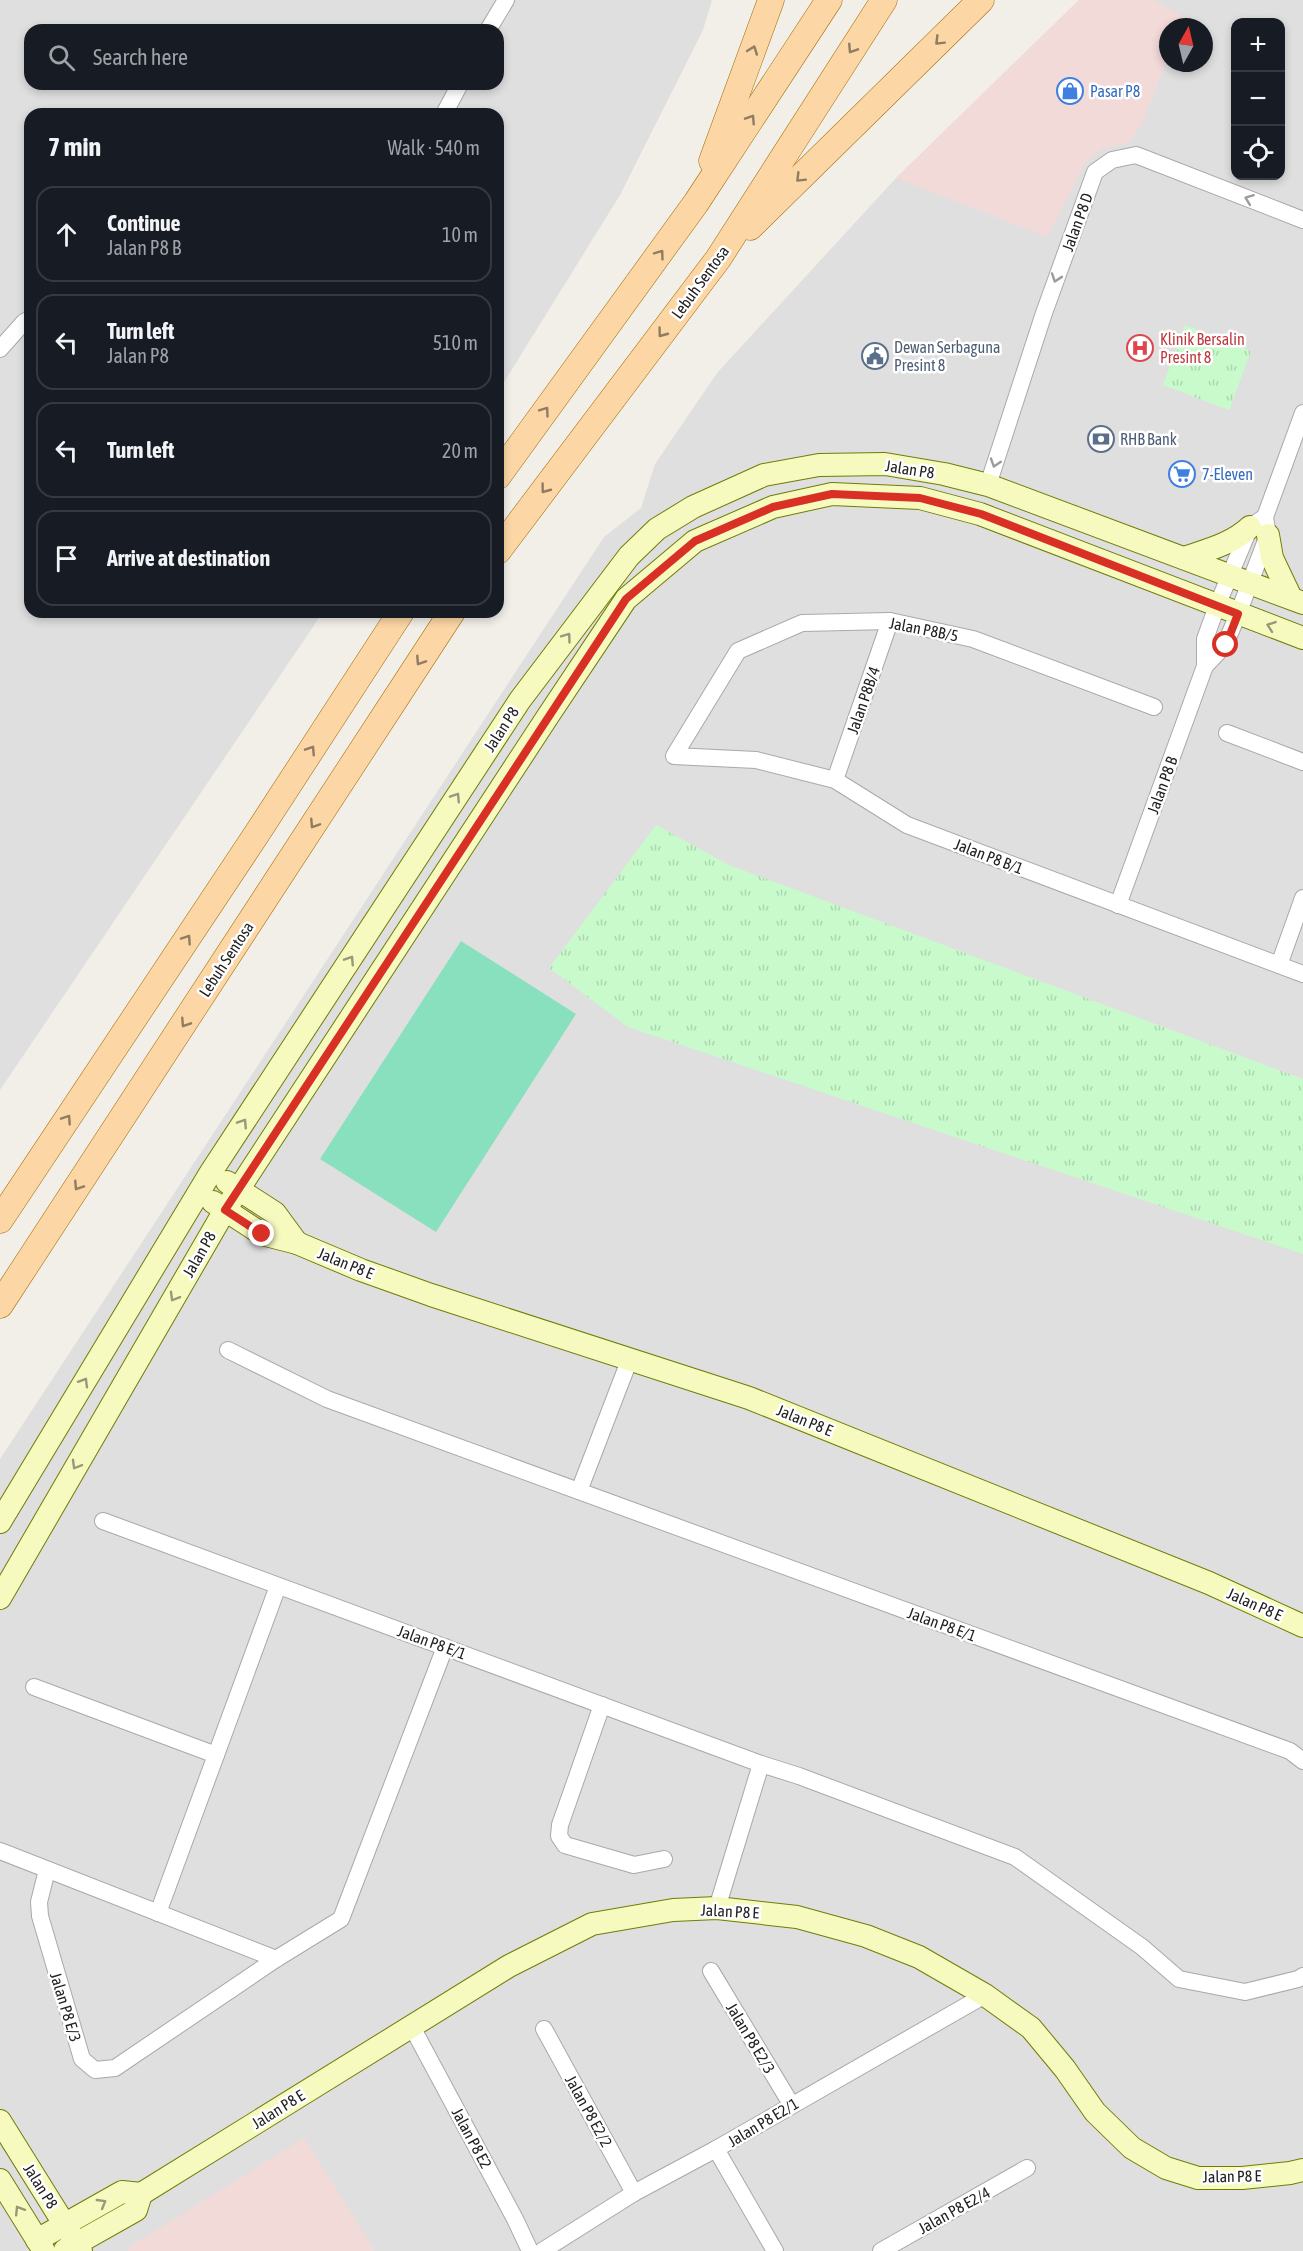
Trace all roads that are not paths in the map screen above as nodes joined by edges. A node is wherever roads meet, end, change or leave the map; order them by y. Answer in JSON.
{"nodes":[{"id":1,"x":506,"y":0,"type":"edge"},
{"id":2,"x":771,"y":0,"type":"edge"},
{"id":3,"x":829,"y":0,"type":"edge"},
{"id":4,"x":884,"y":0,"type":"edge"},
{"id":5,"x":981,"y":0,"type":"edge"},
{"id":6,"x":492,"y":24,"type":"edge"},
{"id":7,"x":457,"y":90,"type":"edge"},
{"id":8,"x":447,"y":108,"type":"edge"},
{"id":9,"x":696,"y":203,"type":"junction"},
{"id":10,"x":1303,"y":220,"type":"edge"},
{"id":11,"x":718,"y":259,"type":"junction"},
{"id":12,"x":24,"y":322,"type":"edge"},
{"id":13,"x":0,"y":349,"type":"edge"},
{"id":14,"x":1303,"y":412,"type":"edge"},
{"id":15,"x":504,"y":468,"type":"edge"},
{"id":16,"x":988,"y":485,"type":"junction"},
{"id":17,"x":1261,"y":527,"type":"junction"},
{"id":18,"x":504,"y":543,"type":"edge"},
{"id":19,"x":1184,"y":558,"type":"junction"},
{"id":20,"x":1240,"y":579,"type":"junction"},
{"id":21,"x":1297,"y":601,"type":"edge"},
{"id":22,"x":1228,"y":610,"type":"junction"},
{"id":23,"x":397,"y":618,"type":"edge"},
{"id":24,"x":448,"y":618,"type":"edge"},
{"id":25,"x":890,"y":621,"type":"junction"},
{"id":26,"x":1303,"y":638,"type":"edge"},
{"id":27,"x":1154,"y":706,"type":"dead end"},
{"id":28,"x":1227,"y":734,"type":"dead end"},
{"id":29,"x":674,"y":756,"type":"joint"},
{"id":30,"x":1303,"y":762,"type":"edge"},
{"id":31,"x":835,"y":780,"type":"junction"},
{"id":32,"x":1303,"y":898,"type":"edge"},
{"id":33,"x":1118,"y":904,"type":"junction"},
{"id":34,"x":1279,"y":965,"type":"junction"},
{"id":35,"x":1303,"y":974,"type":"edge"},
{"id":36,"x":211,"y":1172,"type":"junction"},
{"id":37,"x":238,"y":1189,"type":"junction"},
{"id":38,"x":198,"y":1193,"type":"junction"},
{"id":39,"x":225,"y":1210,"type":"junction"},
{"id":40,"x":0,"y":1220,"type":"edge"},
{"id":41,"x":297,"y":1243,"type":"junction"},
{"id":42,"x":20,"y":1275,"type":"junction"},
{"id":43,"x":0,"y":1305,"type":"edge"},
{"id":44,"x":0,"y":1311,"type":"edge"},
{"id":45,"x":228,"y":1350,"type":"dead end"},
{"id":46,"x":629,"y":1361,"type":"junction"},
{"id":47,"x":579,"y":1491,"type":"junction"},
{"id":48,"x":103,"y":1521,"type":"dead end"},
{"id":49,"x":0,"y":1522,"type":"edge"},
{"id":50,"x":278,"y":1586,"type":"junction"},
{"id":51,"x":0,"y":1598,"type":"edge"},
{"id":52,"x":1303,"y":1626,"type":"edge"},
{"id":53,"x":445,"y":1647,"type":"junction"},
{"id":54,"x":34,"y":1687,"type":"dead end"},
{"id":55,"x":602,"y":1705,"type":"junction"},
{"id":56,"x":216,"y":1755,"type":"junction"},
{"id":57,"x":1303,"y":1761,"type":"edge"},
{"id":58,"x":761,"y":1764,"type":"junction"},
{"id":59,"x":0,"y":1851,"type":"edge"},
{"id":60,"x":664,"y":1858,"type":"dead end"},
{"id":61,"x":47,"y":1870,"type":"junction"},
{"id":62,"x":717,"y":1908,"type":"junction"},
{"id":63,"x":158,"y":1913,"type":"junction"},
{"id":64,"x":276,"y":1959,"type":"junction"},
{"id":65,"x":711,"y":1971,"type":"dead end"},
{"id":66,"x":1303,"y":1977,"type":"edge"},
{"id":67,"x":985,"y":1995,"type":"junction"},
{"id":68,"x":411,"y":2025,"type":"junction"},
{"id":69,"x":544,"y":2029,"type":"dead end"},
{"id":70,"x":791,"y":2104,"type":"junction"},
{"id":71,"x":0,"y":2121,"type":"edge"},
{"id":72,"x":716,"y":2149,"type":"junction"},
{"id":73,"x":1027,"y":2168,"type":"dead end"},
{"id":74,"x":1303,"y":2169,"type":"edge"},
{"id":75,"x":0,"y":2180,"type":"edge"},
{"id":76,"x":634,"y":2193,"type":"junction"},
{"id":77,"x":141,"y":2194,"type":"junction"},
{"id":78,"x":65,"y":2224,"type":"junction"},
{"id":79,"x":40,"y":2245,"type":"edge"},
{"id":80,"x":74,"y":2249,"type":"edge"},
{"id":81,"x":531,"y":2251,"type":"edge"},
{"id":82,"x":542,"y":2251,"type":"edge"},
{"id":83,"x":775,"y":2251,"type":"edge"},
{"id":84,"x":880,"y":2251,"type":"edge"}],
"edges":[{"from":1,"to":6,"type":"street"},
{"from":9,"to":2,"type":"main road","one_way":true},
{"from":9,"to":3,"type":"main road","one_way":true},
{"from":4,"to":11,"type":"main road","name":"Lebuh Sentosa","one_way":true},
{"from":5,"to":11,"type":"main road","one_way":true},
{"from":7,"to":8,"type":"street"},
{"from":15,"to":9,"type":"main road","one_way":true},
{"from":10,"to":16,"type":"street","name":"Jalan P8 D","one_way":true},
{"from":11,"to":18,"type":"main road","name":"Lebuh Sentosa","one_way":true},
{"from":12,"to":13,"type":"street"},
{"from":14,"to":17,"type":"street","name":"Jalan P8 B"},
{"from":16,"to":19,"type":"street","name":"Jalan P8"},
{"from":36,"to":16,"type":"street","name":"Jalan P8","one_way":true},
{"from":17,"to":19,"type":"street"},
{"from":17,"to":20,"type":"street","name":"Jalan P8 B"},
{"from":17,"to":21,"type":"street"},
{"from":19,"to":20,"type":"street","name":"Jalan P8"},
{"from":20,"to":21,"type":"street","name":"Jalan P8"},
{"from":20,"to":22,"type":"street","name":"Jalan P8 B"},
{"from":26,"to":22,"type":"street","name":"Jalan P8","one_way":true},
{"from":22,"to":33,"type":"street","name":"Jalan P8 B"},
{"from":22,"to":37,"type":"street","name":"Jalan P8"},
{"from":40,"to":23,"type":"main road","one_way":true},
{"from":24,"to":42,"type":"main road","name":"Lebuh Sentosa","one_way":true},
{"from":25,"to":27,"type":"street","name":"Jalan P8B/5"},
{"from":25,"to":29,"type":"street","name":"Jalan P8B/5"},
{"from":25,"to":31,"type":"street","name":"Jalan P8B/4"},
{"from":28,"to":30,"type":"street"},
{"from":29,"to":31,"type":"street","name":"Jalan P8 B/1"},
{"from":31,"to":33,"type":"street","name":"Jalan P8 B/1"},
{"from":32,"to":34,"type":"street"},
{"from":33,"to":34,"type":"street","name":"Jalan P8 B/1"},
{"from":34,"to":35,"type":"street","name":"Jalan P8 B/1"},
{"from":36,"to":37,"type":"street"},
{"from":36,"to":38,"type":"street","name":"Jalan P8"},
{"from":37,"to":39,"type":"street","name":"Jalan P8"},
{"from":37,"to":41,"type":"street"},
{"from":38,"to":39,"type":"street","name":"Jalan P8 E"},
{"from":49,"to":38,"type":"street","name":"Jalan P8","one_way":true},
{"from":39,"to":41,"type":"street","name":"Jalan P8 E"},
{"from":39,"to":51,"type":"street","name":"Jalan P8","one_way":true},
{"from":41,"to":46,"type":"street","name":"Jalan P8 E"},
{"from":42,"to":43,"type":"main road","name":"Lebuh Sentosa"},
{"from":42,"to":44,"type":"main road"},
{"from":45,"to":47,"type":"street","name":"Jalan P8 E/1"},
{"from":46,"to":47,"type":"street"},
{"from":46,"to":52,"type":"street","name":"Jalan P8 E"},
{"from":47,"to":57,"type":"street","name":"Jalan P8 E/1"},
{"from":48,"to":50,"type":"street","name":"Jalan P8 E/1"},
{"from":50,"to":53,"type":"street","name":"Jalan P8 E/1"},
{"from":50,"to":56,"type":"street"},
{"from":53,"to":55,"type":"street","name":"Jalan P8 E/1"},
{"from":53,"to":64,"type":"street","name":"Jalan P8 E/3"},
{"from":54,"to":56,"type":"street"},
{"from":55,"to":58,"type":"street","name":"Jalan P8 E/1"},
{"from":55,"to":60,"type":"street"},
{"from":56,"to":63,"type":"street"},
{"from":58,"to":62,"type":"street"},
{"from":58,"to":66,"type":"street","name":"Jalan P8 E/1"},
{"from":59,"to":61,"type":"street"},
{"from":61,"to":63,"type":"street"},
{"from":61,"to":64,"type":"street","name":"Jalan P8 E/3"},
{"from":62,"to":67,"type":"street","name":"Jalan P8 E"},
{"from":62,"to":68,"type":"street","name":"Jalan P8 E"},
{"from":63,"to":64,"type":"street"},
{"from":65,"to":70,"type":"street","name":"Jalan P8 E2/3"},
{"from":67,"to":70,"type":"street","name":"Jalan P8 E2/1"},
{"from":67,"to":74,"type":"street","name":"Jalan P8 E"},
{"from":68,"to":77,"type":"street","name":"Jalan P8 E"},
{"from":68,"to":81,"type":"street","name":"Jalan P8 E2"},
{"from":69,"to":76,"type":"street","name":"Jalan P8 E2/2"},
{"from":70,"to":72,"type":"street","name":"Jalan P8 E2/1"},
{"from":71,"to":78,"type":"street","name":"Jalan P8"},
{"from":72,"to":76,"type":"street","name":"Jalan P8 E2/1"},
{"from":72,"to":83,"type":"street"},
{"from":73,"to":84,"type":"street","name":"Jalan P8 E2/4"},
{"from":79,"to":75,"type":"street","name":"Jalan P8","one_way":true},
{"from":76,"to":82,"type":"street","name":"Jalan P8 E2/1"},
{"from":78,"to":77,"type":"street","one_way":true},
{"from":77,"to":80,"type":"street"},
{"from":78,"to":79,"type":"street"},
{"from":78,"to":80,"type":"street","name":"Jalan P8"}]}
